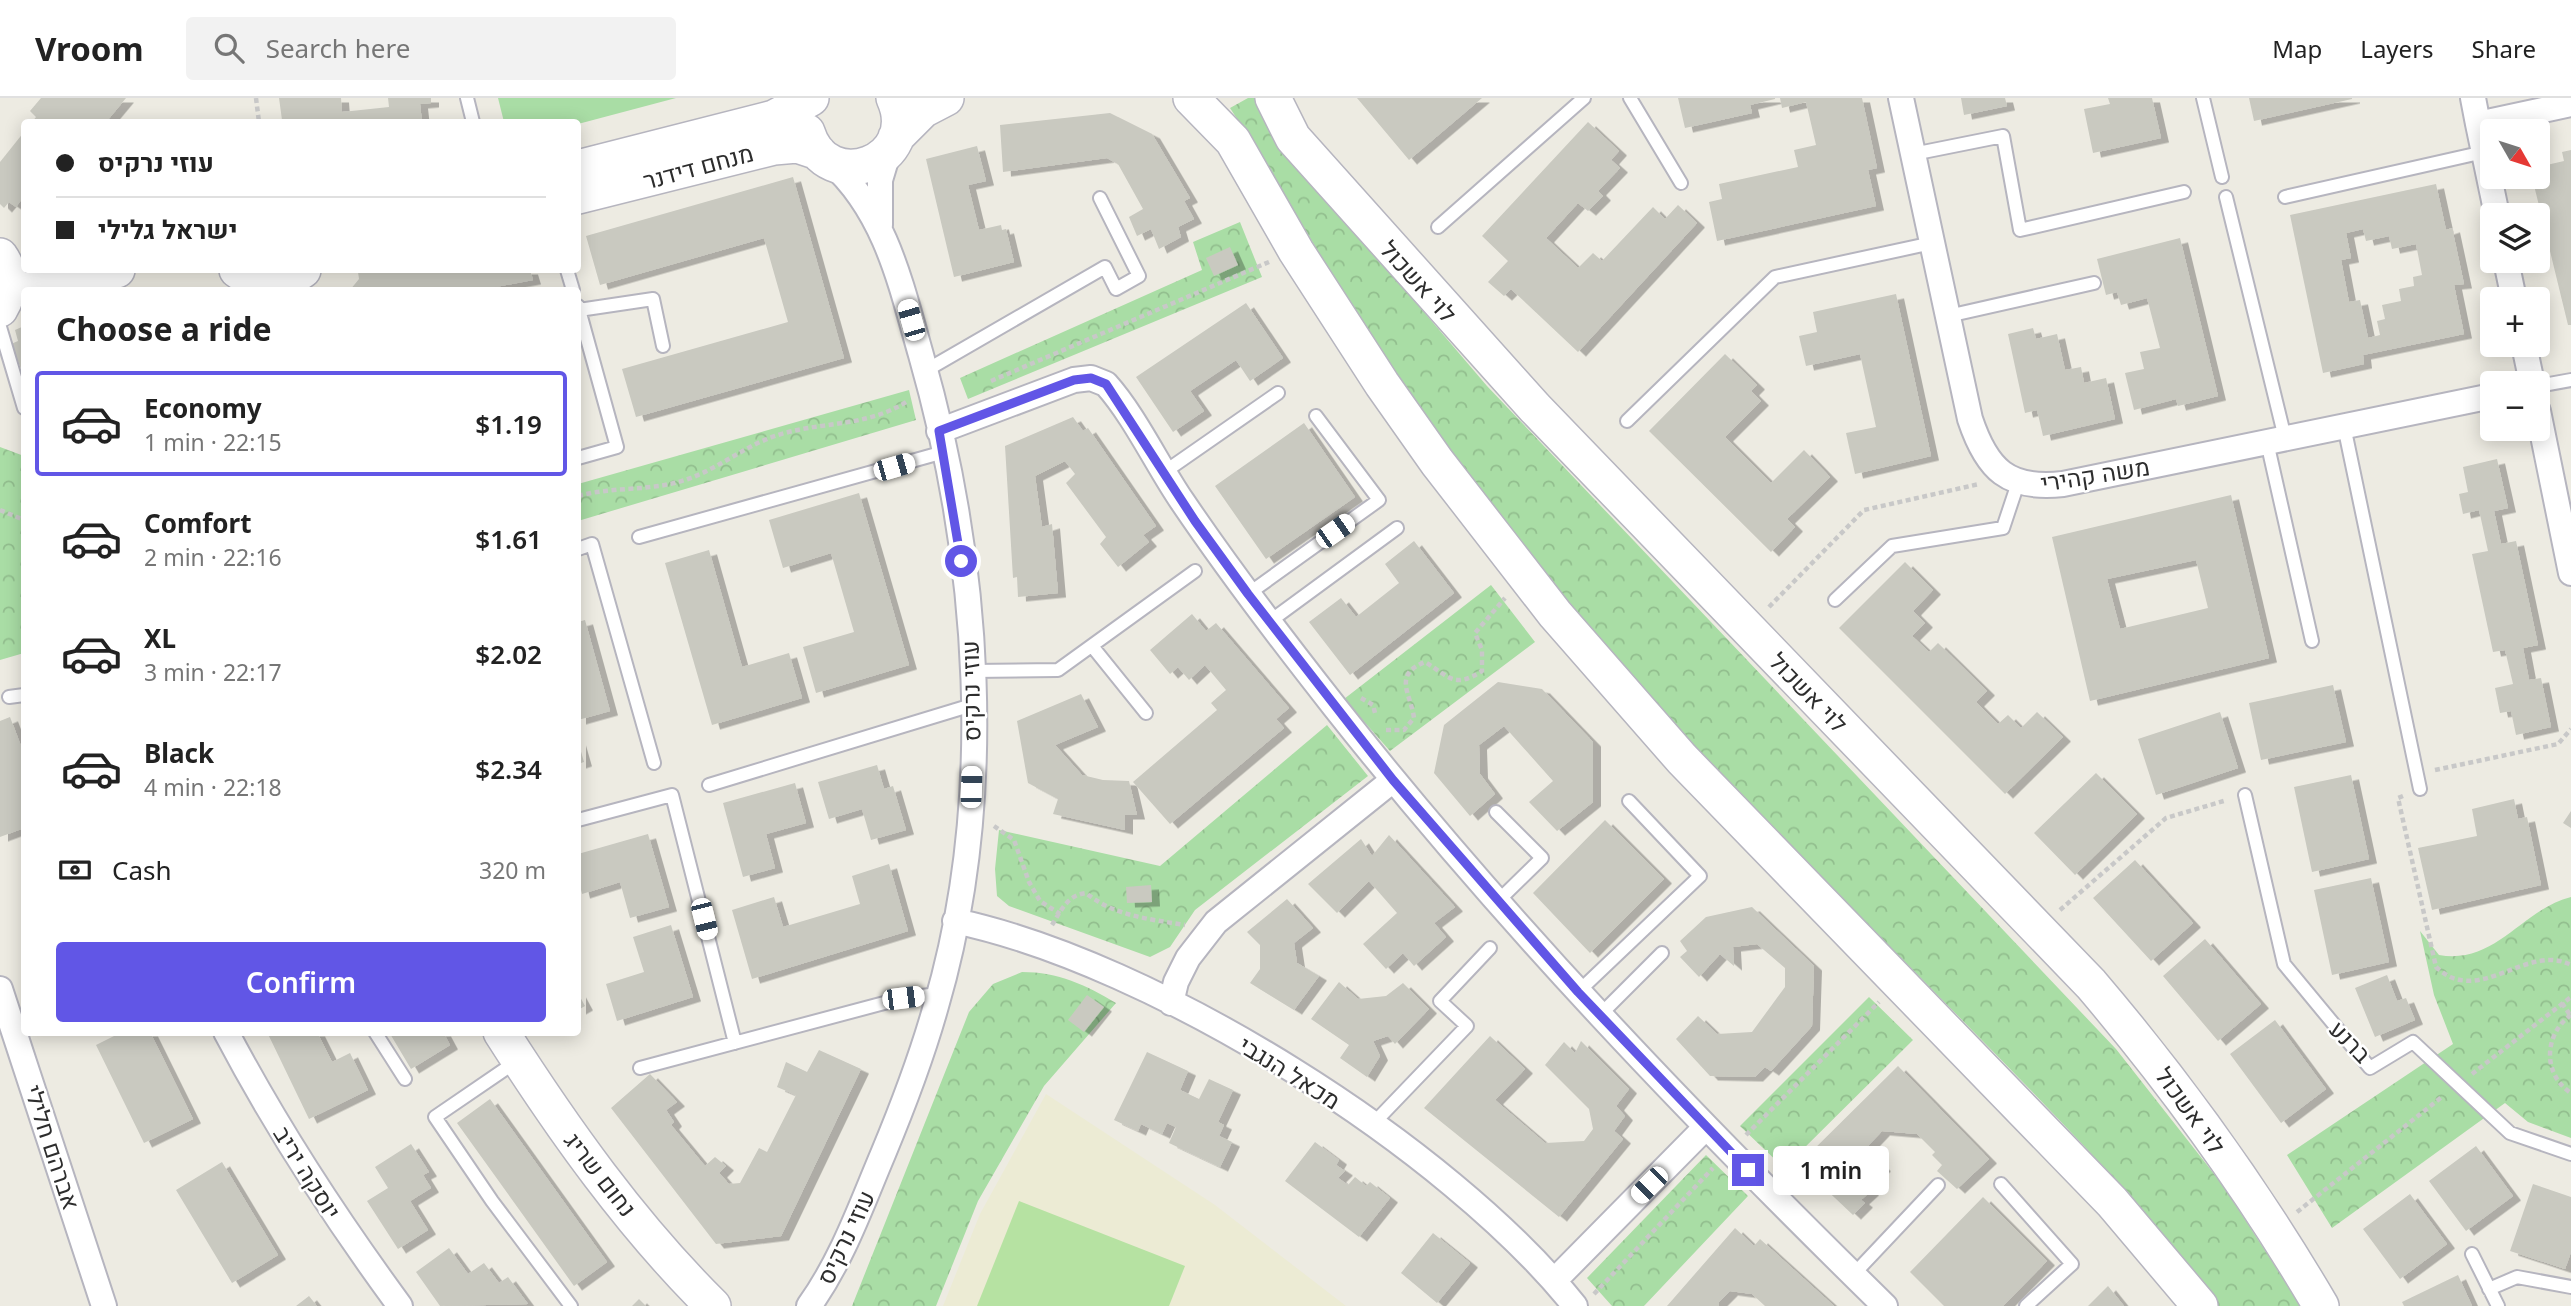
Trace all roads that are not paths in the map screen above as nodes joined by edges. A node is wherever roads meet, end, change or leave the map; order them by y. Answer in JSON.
{"nodes":[{"id":1,"x":467,"y":98,"type":"edge"},
{"id":2,"x":770,"y":98,"type":"edge"},
{"id":3,"x":811,"y":98,"type":"edge"},
{"id":4,"x":894,"y":98,"type":"edge"},
{"id":5,"x":946,"y":98,"type":"edge"},
{"id":6,"x":1191,"y":98,"type":"edge"},
{"id":7,"x":1273,"y":98,"type":"edge"},
{"id":8,"x":1584,"y":98,"type":"edge"},
{"id":9,"x":1630,"y":98,"type":"edge"},
{"id":10,"x":1901,"y":98,"type":"edge"},
{"id":11,"x":2203,"y":98,"type":"edge"},
{"id":12,"x":2473,"y":98,"type":"edge"},
{"id":13,"x":2571,"y":104,"type":"edge"},
{"id":14,"x":472,"y":119,"type":"edge"},
{"id":15,"x":2478,"y":124,"type":"junction"},
{"id":16,"x":719,"y":133,"type":"junction"},
{"id":17,"x":2480,"y":133,"type":"edge"},
{"id":18,"x":893,"y":144,"type":"junction"},
{"id":19,"x":2480,"y":153,"type":"edge"},
{"id":20,"x":1913,"y":154,"type":"junction"},
{"id":21,"x":823,"y":157,"type":"junction"},
{"id":22,"x":581,"y":167,"type":"edge"},
{"id":23,"x":2222,"y":177,"type":"dead end"},
{"id":24,"x":1681,"y":183,"type":"dead end"},
{"id":25,"x":2184,"y":192,"type":"dead end"},
{"id":26,"x":581,"y":195,"type":"edge"},
{"id":27,"x":2225,"y":197,"type":"dead end"},
{"id":28,"x":2285,"y":197,"type":"dead end"},
{"id":29,"x":1100,"y":198,"type":"dead end"},
{"id":30,"x":880,"y":226,"type":"junction"},
{"id":31,"x":1438,"y":227,"type":"dead end"},
{"id":32,"x":1933,"y":243,"type":"junction"},
{"id":33,"x":0,"y":254,"type":"edge"},
{"id":34,"x":21,"y":255,"type":"edge"},
{"id":35,"x":100,"y":273,"type":"edge"},
{"id":36,"x":242,"y":273,"type":"edge"},
{"id":37,"x":285,"y":281,"type":"edge"},
{"id":38,"x":2094,"y":283,"type":"dead end"},
{"id":39,"x":38,"y":287,"type":"edge"},
{"id":40,"x":21,"y":295,"type":"edge"},
{"id":41,"x":0,"y":308,"type":"edge"},
{"id":42,"x":581,"y":308,"type":"edge"},
{"id":43,"x":1948,"y":316,"type":"junction"},
{"id":44,"x":581,"y":319,"type":"edge"},
{"id":45,"x":0,"y":327,"type":"edge"},
{"id":46,"x":663,"y":346,"type":"dead end"},
{"id":47,"x":927,"y":379,"type":"junction"},
{"id":48,"x":2571,"y":380,"type":"edge"},
{"id":49,"x":2550,"y":384,"type":"edge"},
{"id":50,"x":1278,"y":393,"type":"dead end"},
{"id":51,"x":21,"y":398,"type":"edge"},
{"id":52,"x":2480,"y":398,"type":"edge"},
{"id":53,"x":1316,"y":416,"type":"dead end"},
{"id":54,"x":1627,"y":421,"type":"dead end"},
{"id":55,"x":2344,"y":426,"type":"junction"},
{"id":56,"x":2276,"y":440,"type":"junction"},
{"id":57,"x":2544,"y":441,"type":"edge"},
{"id":58,"x":942,"y":442,"type":"junction"},
{"id":59,"x":581,"y":457,"type":"edge"},
{"id":60,"x":1163,"y":472,"type":"junction"},
{"id":61,"x":2013,"y":480,"type":"junction"},
{"id":62,"x":1397,"y":528,"type":"dead end"},
{"id":63,"x":639,"y":537,"type":"dead end"},
{"id":64,"x":581,"y":548,"type":"edge"},
{"id":65,"x":1195,"y":571,"type":"dead end"},
{"id":66,"x":2571,"y":573,"type":"edge"},
{"id":67,"x":1248,"y":594,"type":"junction"},
{"id":68,"x":1835,"y":600,"type":"dead end"},
{"id":69,"x":1269,"y":622,"type":"junction"},
{"id":70,"x":2312,"y":641,"type":"dead end"},
{"id":71,"x":1092,"y":646,"type":"junction"},
{"id":72,"x":971,"y":671,"type":"junction"},
{"id":73,"x":21,"y":695,"type":"edge"},
{"id":74,"x":9,"y":697,"type":"dead end"},
{"id":75,"x":972,"y":705,"type":"junction"},
{"id":76,"x":1146,"y":713,"type":"dead end"},
{"id":77,"x":654,"y":763,"type":"dead end"},
{"id":78,"x":1393,"y":780,"type":"junction"},
{"id":79,"x":709,"y":785,"type":"dead end"},
{"id":80,"x":2420,"y":789,"type":"road end"},
{"id":81,"x":2245,"y":795,"type":"road end"},
{"id":82,"x":1629,"y":801,"type":"dead end"},
{"id":83,"x":1496,"y":812,"type":"dead end"},
{"id":84,"x":581,"y":819,"type":"edge"},
{"id":85,"x":1497,"y":902,"type":"junction"},
{"id":86,"x":956,"y":921,"type":"junction"},
{"id":87,"x":1490,"y":948,"type":"dead end"},
{"id":88,"x":1662,"y":953,"type":"dead end"},
{"id":89,"x":0,"y":989,"type":"edge"},
{"id":90,"x":1578,"y":992,"type":"junction"},
{"id":91,"x":939,"y":994,"type":"junction"},
{"id":92,"x":1171,"y":1003,"type":"junction"},
{"id":93,"x":1600,"y":1015,"type":"junction"},
{"id":94,"x":228,"y":1036,"type":"edge"},
{"id":95,"x":378,"y":1036,"type":"edge"},
{"id":96,"x":735,"y":1043,"type":"junction"},
{"id":97,"x":510,"y":1046,"type":"edge"},
{"id":98,"x":640,"y":1068,"type":"dead end"},
{"id":99,"x":405,"y":1079,"type":"dead end"},
{"id":100,"x":1372,"y":1125,"type":"junction"},
{"id":101,"x":1706,"y":1127,"type":"junction"},
{"id":102,"x":2571,"y":1154,"type":"edge"},
{"id":103,"x":2000,"y":1184,"type":"dead end"},
{"id":104,"x":1938,"y":1185,"type":"dead end"},
{"id":105,"x":2472,"y":1254,"type":"dead end"},
{"id":106,"x":1853,"y":1275,"type":"junction"},
{"id":107,"x":1555,"y":1281,"type":"junction"},
{"id":108,"x":2571,"y":1286,"type":"edge"},
{"id":109,"x":2489,"y":1289,"type":"junction"},
{"id":110,"x":104,"y":1306,"type":"edge"},
{"id":111,"x":400,"y":1306,"type":"edge"},
{"id":112,"x":571,"y":1306,"type":"edge"},
{"id":113,"x":713,"y":1306,"type":"edge"},
{"id":114,"x":809,"y":1306,"type":"edge"},
{"id":115,"x":1575,"y":1306,"type":"edge"},
{"id":116,"x":1885,"y":1306,"type":"edge"},
{"id":117,"x":2026,"y":1306,"type":"edge"},
{"id":118,"x":2200,"y":1306,"type":"edge"},
{"id":119,"x":2321,"y":1306,"type":"edge"},
{"id":120,"x":2498,"y":1306,"type":"edge"}],
"edges":[{"from":1,"to":14,"type":"lane"},
{"from":2,"to":16,"type":"street"},
{"from":3,"to":16,"type":"street","name":"מנחם דידנר"},
{"from":3,"to":21,"type":"street"},
{"from":4,"to":18,"type":"street"},
{"from":5,"to":18,"type":"street"},
{"from":6,"to":118,"type":"street"},
{"from":7,"to":119,"type":"street","name":"לוי אשכול"},
{"from":8,"to":31,"type":"lane"},
{"from":9,"to":24,"type":"lane"},
{"from":10,"to":20,"type":"street","name":"משה קהירי"},
{"from":11,"to":23,"type":"lane"},
{"from":12,"to":15,"type":"street"},
{"from":13,"to":15,"type":"street"},
{"from":15,"to":17,"type":"street"},
{"from":16,"to":22,"type":"street","name":"מנחם דידנר"},
{"from":18,"to":21,"type":"street","name":"מנחם דידנר"},
{"from":18,"to":30,"type":"street","name":"עוזי נרקיס"},
{"from":19,"to":28,"type":"lane"},
{"from":20,"to":25,"type":"lane"},
{"from":20,"to":32,"type":"street","name":"משה קהירי"},
{"from":21,"to":26,"type":"street","name":"מנחם דידנר"},
{"from":21,"to":30,"type":"street","name":"עוזי נרקיס"},
{"from":27,"to":56,"type":"lane"},
{"from":29,"to":47,"type":"lane"},
{"from":30,"to":47,"type":"street","name":"עוזי נרקיס"},
{"from":32,"to":43,"type":"street","name":"משה קהירי"},
{"from":32,"to":54,"type":"lane"},
{"from":33,"to":34,"type":"street"},
{"from":33,"to":41,"type":"street"},
{"from":35,"to":39,"type":"street"},
{"from":36,"to":37,"type":"street"},
{"from":38,"to":43,"type":"lane"},
{"from":40,"to":41,"type":"street"},
{"from":42,"to":46,"type":"lane"},
{"from":43,"to":61,"type":"street","name":"משה קהירי"},
{"from":44,"to":59,"type":"lane"},
{"from":45,"to":51,"type":"lane"},
{"from":47,"to":58,"type":"street","name":"עוזי נרקיס"},
{"from":48,"to":49,"type":"lane"},
{"from":50,"to":60,"type":"lane"},
{"from":52,"to":55,"type":"street","name":"משה קהירי"},
{"from":53,"to":67,"type":"lane"},
{"from":55,"to":56,"type":"street","name":"משה קהירי"},
{"from":55,"to":80,"type":"lane"},
{"from":56,"to":61,"type":"street","name":"משה קהירי"},
{"from":56,"to":70,"type":"lane"},
{"from":57,"to":66,"type":"street"},
{"from":58,"to":60,"type":"street"},
{"from":58,"to":63,"type":"lane"},
{"from":58,"to":72,"type":"street","name":"עוזי נרקיס"},
{"from":60,"to":67,"type":"street"},
{"from":61,"to":68,"type":"lane"},
{"from":62,"to":69,"type":"lane"},
{"from":64,"to":77,"type":"lane"},
{"from":65,"to":71,"type":"lane"},
{"from":67,"to":69,"type":"street"},
{"from":69,"to":78,"type":"street"},
{"from":71,"to":72,"type":"lane"},
{"from":71,"to":76,"type":"lane"},
{"from":72,"to":75,"type":"street","name":"עוזי נרקיס"},
{"from":73,"to":74,"type":"lane"},
{"from":75,"to":79,"type":"lane"},
{"from":75,"to":86,"type":"street","name":"עוזי נרקיס"},
{"from":78,"to":85,"type":"street"},
{"from":78,"to":92,"type":"street"},
{"from":81,"to":102,"type":"lane","name":"ברנע"},
{"from":82,"to":90,"type":"lane"},
{"from":83,"to":85,"type":"lane"},
{"from":84,"to":96,"type":"lane"},
{"from":85,"to":90,"type":"street"},
{"from":86,"to":91,"type":"street","name":"עוזי נרקיס"},
{"from":86,"to":92,"type":"street","name":"מכאל הנגבי"},
{"from":87,"to":100,"type":"lane"},
{"from":88,"to":93,"type":"lane"},
{"from":89,"to":110,"type":"street","name":"אברהם חלילי"},
{"from":90,"to":93,"type":"street"},
{"from":91,"to":96,"type":"lane"},
{"from":91,"to":114,"type":"street","name":"עוזי נרקיס"},
{"from":92,"to":100,"type":"street","name":"מכאל הנגבי"},
{"from":93,"to":101,"type":"street"},
{"from":94,"to":111,"type":"street","name":"יוסקה יריב"},
{"from":95,"to":99,"type":"lane"},
{"from":96,"to":98,"type":"lane"},
{"from":97,"to":112,"type":"lane"},
{"from":97,"to":113,"type":"street","name":"נחום שריג"},
{"from":100,"to":107,"type":"street","name":"מכאל הנגבי"},
{"from":101,"to":106,"type":"street"},
{"from":101,"to":107,"type":"street"},
{"from":103,"to":117,"type":"lane"},
{"from":104,"to":106,"type":"lane"},
{"from":105,"to":109,"type":"lane"},
{"from":106,"to":116,"type":"street"},
{"from":107,"to":115,"type":"street","name":"מכאל הנגבי"},
{"from":108,"to":109,"type":"lane"},
{"from":109,"to":120,"type":"lane"}]}
